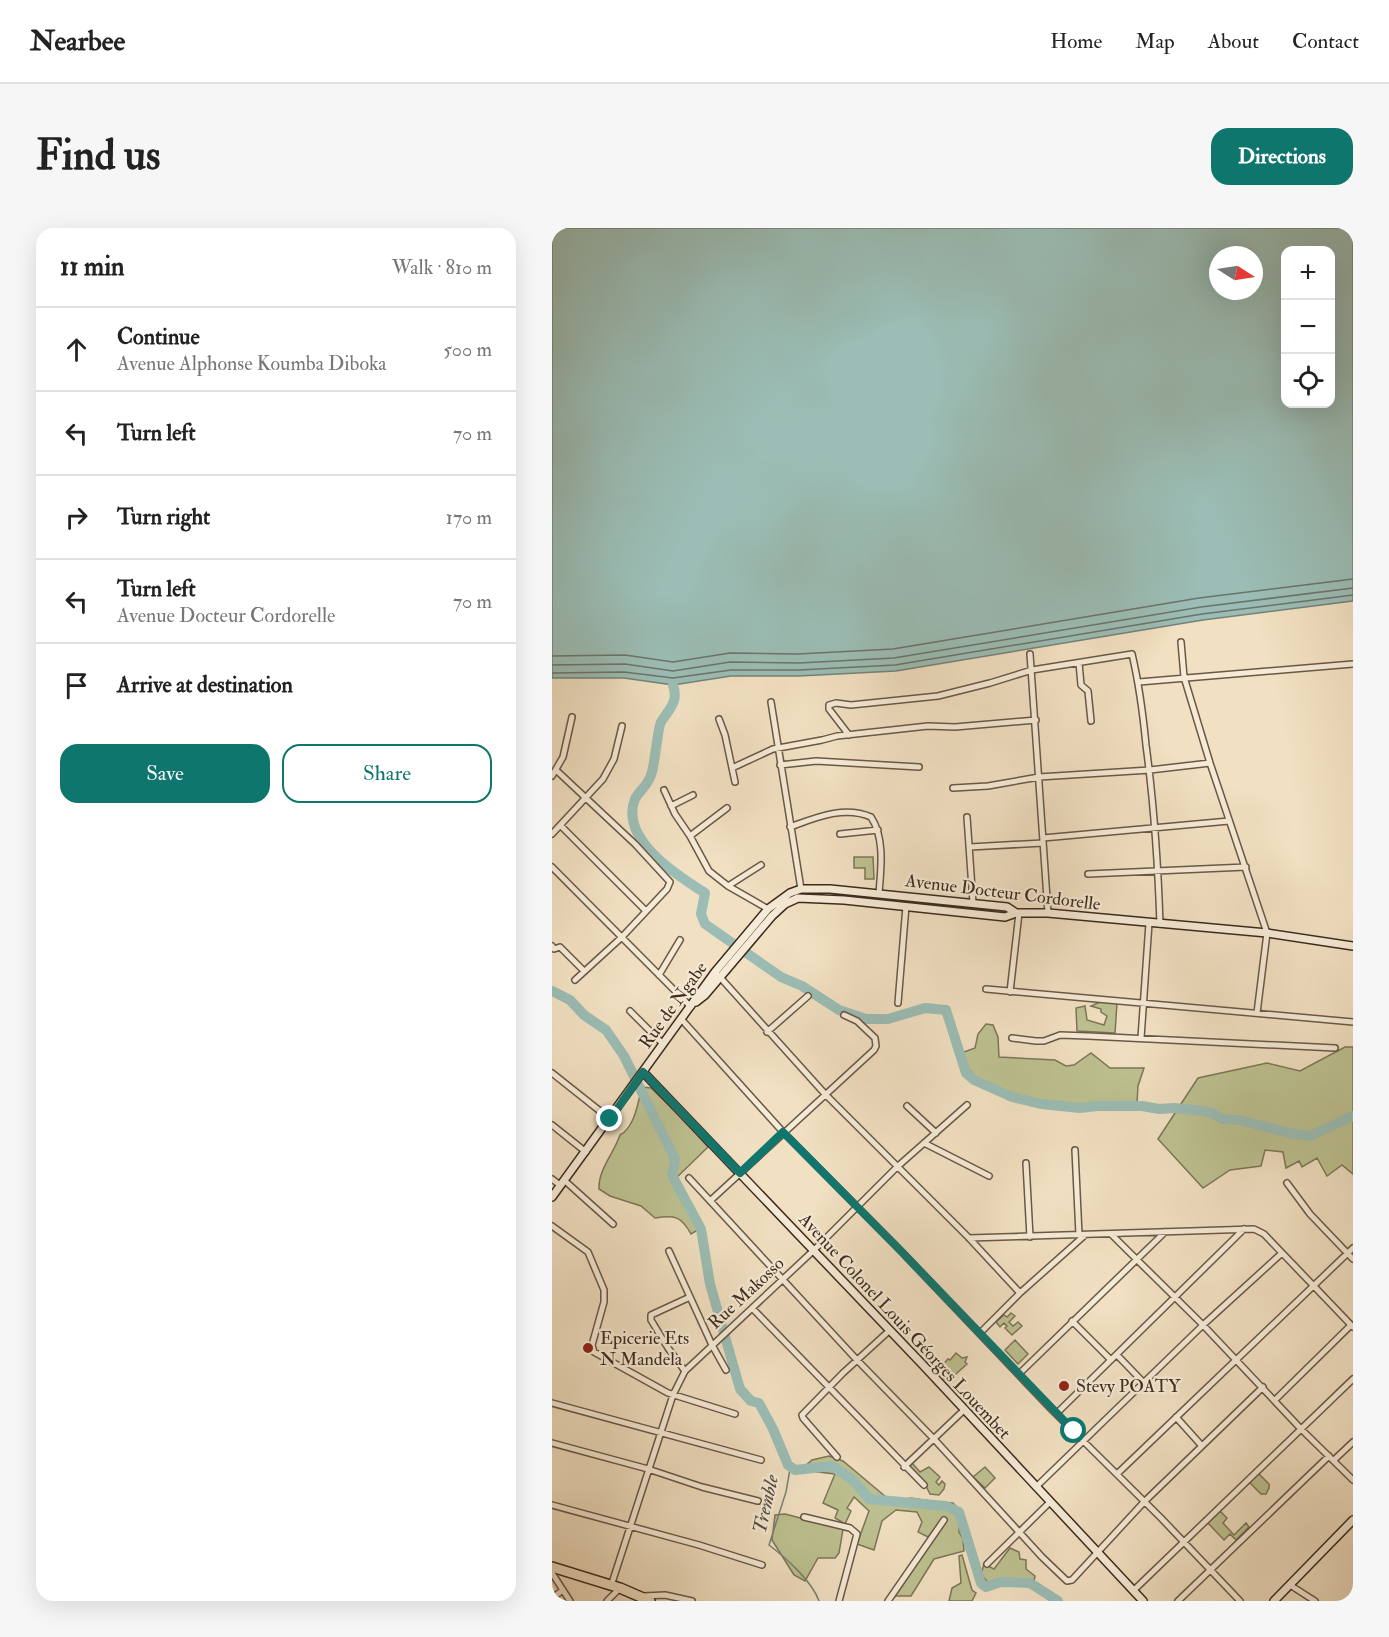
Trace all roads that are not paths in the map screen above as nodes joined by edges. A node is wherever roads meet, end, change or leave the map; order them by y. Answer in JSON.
{"nodes":[{"id":1,"x":1181,"y":642,"type":"dead end"},
{"id":2,"x":1030,"y":654,"type":"dead end"},
{"id":3,"x":1079,"y":663,"type":"junction"},
{"id":4,"x":1353,"y":664,"type":"edge"},
{"id":5,"x":1032,"y":670,"type":"junction"},
{"id":6,"x":1184,"y":677,"type":"junction"},
{"id":7,"x":1138,"y":682,"type":"junction"},
{"id":8,"x":771,"y":702,"type":"dead end"},
{"id":9,"x":572,"y":717,"type":"dead end"},
{"id":10,"x":719,"y":719,"type":"dead end"},
{"id":11,"x":1036,"y":720,"type":"junction"},
{"id":12,"x":1091,"y":721,"type":"dead end"},
{"id":13,"x":622,"y":726,"type":"dead end"},
{"id":14,"x":849,"y":735,"type":"junction"},
{"id":15,"x":778,"y":748,"type":"junction"},
{"id":16,"x":1210,"y":763,"type":"junction"},
{"id":17,"x":780,"y":765,"type":"junction"},
{"id":18,"x":919,"y":767,"type":"dead end"},
{"id":19,"x":732,"y":768,"type":"junction"},
{"id":20,"x":1150,"y":770,"type":"junction"},
{"id":21,"x":554,"y":773,"type":"edge"},
{"id":22,"x":1040,"y":777,"type":"junction"},
{"id":23,"x":735,"y":782,"type":"dead end"},
{"id":24,"x":953,"y":788,"type":"dead end"},
{"id":25,"x":664,"y":790,"type":"dead end"},
{"id":26,"x":693,"y":795,"type":"dead end"},
{"id":27,"x":587,"y":797,"type":"junction"},
{"id":28,"x":671,"y":806,"type":"junction"},
{"id":29,"x":727,"y":808,"type":"dead end"},
{"id":30,"x":967,"y":817,"type":"dead end"},
{"id":31,"x":1229,"y":820,"type":"junction"},
{"id":32,"x":561,"y":826,"type":"junction"},
{"id":33,"x":790,"y":827,"type":"junction"},
{"id":34,"x":1155,"y":827,"type":"junction"},
{"id":35,"x":878,"y":830,"type":"junction"},
{"id":36,"x":552,"y":834,"type":"edge"},
{"id":37,"x":840,"y":834,"type":"dead end"},
{"id":38,"x":690,"y":836,"type":"junction"},
{"id":39,"x":1043,"y":840,"type":"junction"},
{"id":40,"x":969,"y":847,"type":"junction"},
{"id":41,"x":761,"y":865,"type":"dead end"},
{"id":42,"x":552,"y":867,"type":"edge"},
{"id":43,"x":1246,"y":867,"type":"junction"},
{"id":44,"x":1159,"y":870,"type":"junction"},
{"id":45,"x":1088,"y":874,"type":"dead end"},
{"id":46,"x":728,"y":886,"type":"junction"},
{"id":47,"x":801,"y":889,"type":"junction"},
{"id":48,"x":879,"y":893,"type":"junction"},
{"id":49,"x":973,"y":903,"type":"junction"},
{"id":50,"x":906,"y":906,"type":"junction"},
{"id":51,"x":768,"y":909,"type":"junction"},
{"id":52,"x":646,"y":911,"type":"junction"},
{"id":53,"x":1018,"y":913,"type":"junction"},
{"id":54,"x":1048,"y":913,"type":"junction"},
{"id":55,"x":1149,"y":923,"type":"junction"},
{"id":56,"x":1160,"y":924,"type":"junction"},
{"id":57,"x":1267,"y":933,"type":"junction"},
{"id":58,"x":622,"y":937,"type":"junction"},
{"id":59,"x":680,"y":940,"type":"dead end"},
{"id":60,"x":744,"y":943,"type":"junction"},
{"id":61,"x":552,"y":946,"type":"edge"},
{"id":62,"x":1353,"y":946,"type":"edge"},
{"id":63,"x":584,"y":971,"type":"junction"},
{"id":64,"x":659,"y":975,"type":"junction"},
{"id":65,"x":718,"y":975,"type":"junction"},
{"id":66,"x":575,"y":981,"type":"dead end"},
{"id":67,"x":986,"y":990,"type":"dead end"},
{"id":68,"x":1010,"y":992,"type":"junction"},
{"id":69,"x":808,"y":996,"type":"dead end"},
{"id":70,"x":898,"y":1003,"type":"dead end"},
{"id":71,"x":1144,"y":1004,"type":"junction"},
{"id":72,"x":692,"y":1005,"type":"junction"},
{"id":73,"x":630,"y":1011,"type":"dead end"},
{"id":74,"x":1257,"y":1014,"type":"junction"},
{"id":75,"x":844,"y":1015,"type":"dead end"},
{"id":76,"x":682,"y":1020,"type":"junction"},
{"id":77,"x":1353,"y":1022,"type":"edge"},
{"id":78,"x":767,"y":1032,"type":"junction"},
{"id":79,"x":1012,"y":1038,"type":"dead end"},
{"id":80,"x":1141,"y":1038,"type":"junction"},
{"id":81,"x":663,"y":1044,"type":"junction"},
{"id":82,"x":1335,"y":1048,"type":"dead end"},
{"id":83,"x":552,"y":1073,"type":"edge"},
{"id":84,"x":642,"y":1074,"type":"junction"},
{"id":85,"x":825,"y":1094,"type":"junction"},
{"id":86,"x":967,"y":1105,"type":"dead end"},
{"id":87,"x":907,"y":1106,"type":"dead end"},
{"id":88,"x":610,"y":1119,"type":"junction"},
{"id":89,"x":552,"y":1125,"type":"edge"},
{"id":90,"x":783,"y":1132,"type":"junction"},
{"id":91,"x":936,"y":1133,"type":"junction"},
{"id":92,"x":924,"y":1143,"type":"junction"},
{"id":93,"x":1075,"y":1150,"type":"dead end"},
{"id":94,"x":586,"y":1152,"type":"junction"},
{"id":95,"x":1026,"y":1163,"type":"dead end"},
{"id":96,"x":897,"y":1167,"type":"junction"},
{"id":97,"x":740,"y":1173,"type":"junction"},
{"id":98,"x":989,"y":1176,"type":"dead end"},
{"id":99,"x":689,"y":1178,"type":"dead end"},
{"id":100,"x":552,"y":1179,"type":"edge"},
{"id":101,"x":562,"y":1183,"type":"junction"},
{"id":102,"x":1287,"y":1184,"type":"dead end"},
{"id":103,"x":552,"y":1197,"type":"edge"},
{"id":104,"x":710,"y":1201,"type":"junction"},
{"id":105,"x":858,"y":1206,"type":"junction"},
{"id":106,"x":613,"y":1224,"type":"dead end"},
{"id":107,"x":552,"y":1226,"type":"edge"},
{"id":108,"x":1244,"y":1229,"type":"junction"},
{"id":109,"x":1165,"y":1232,"type":"junction"},
{"id":110,"x":1111,"y":1234,"type":"junction"},
{"id":111,"x":1082,"y":1235,"type":"junction"},
{"id":112,"x":1030,"y":1237,"type":"junction"},
{"id":113,"x":969,"y":1238,"type":"junction"},
{"id":114,"x":1353,"y":1248,"type":"edge"},
{"id":115,"x":814,"y":1250,"type":"junction"},
{"id":116,"x":669,"y":1251,"type":"dead end"},
{"id":117,"x":1282,"y":1252,"type":"junction"},
{"id":118,"x":1348,"y":1254,"type":"junction"},
{"id":119,"x":1137,"y":1259,"type":"junction"},
{"id":120,"x":1353,"y":1259,"type":"edge"},
{"id":121,"x":783,"y":1280,"type":"junction"},
{"id":122,"x":1314,"y":1284,"type":"junction"},
{"id":123,"x":1020,"y":1293,"type":"junction"},
{"id":124,"x":690,"y":1297,"type":"junction"},
{"id":125,"x":1176,"y":1297,"type":"junction"},
{"id":126,"x":752,"y":1308,"type":"junction"},
{"id":127,"x":1072,"y":1321,"type":"junction"},
{"id":128,"x":1203,"y":1325,"type":"junction"},
{"id":129,"x":1352,"y":1326,"type":"edge"},
{"id":130,"x":890,"y":1330,"type":"junction"},
{"id":131,"x":980,"y":1334,"type":"junction"},
{"id":132,"x":712,"y":1345,"type":"junction"},
{"id":133,"x":1117,"y":1355,"type":"junction"},
{"id":134,"x":1236,"y":1359,"type":"junction"},
{"id":135,"x":857,"y":1360,"type":"junction"},
{"id":136,"x":1111,"y":1360,"type":"junction"},
{"id":137,"x":726,"y":1370,"type":"dead end"},
{"id":138,"x":685,"y":1371,"type":"junction"},
{"id":139,"x":1019,"y":1374,"type":"junction"},
{"id":140,"x":1353,"y":1379,"type":"edge"},
{"id":141,"x":1144,"y":1383,"type":"junction"},
{"id":142,"x":829,"y":1387,"type":"junction"},
{"id":143,"x":1263,"y":1387,"type":"junction"},
{"id":144,"x":673,"y":1395,"type":"junction"},
{"id":145,"x":1275,"y":1400,"type":"junction"},
{"id":146,"x":552,"y":1403,"type":"edge"},
{"id":147,"x":964,"y":1410,"type":"junction"},
{"id":148,"x":735,"y":1414,"type":"dead end"},
{"id":149,"x":1056,"y":1414,"type":"junction"},
{"id":150,"x":1176,"y":1417,"type":"junction"},
{"id":151,"x":1300,"y":1429,"type":"junction"},
{"id":152,"x":661,"y":1432,"type":"junction"},
{"id":153,"x":934,"y":1439,"type":"junction"},
{"id":154,"x":1083,"y":1442,"type":"junction"},
{"id":155,"x":1353,"y":1442,"type":"edge"},
{"id":156,"x":552,"y":1443,"type":"edge"},
{"id":157,"x":1202,"y":1446,"type":"junction"},
{"id":158,"x":837,"y":1457,"type":"dead end"},
{"id":159,"x":1332,"y":1458,"type":"junction"},
{"id":160,"x":760,"y":1460,"type":"dead end"},
{"id":161,"x":904,"y":1467,"type":"junction"},
{"id":162,"x":648,"y":1469,"type":"junction"},
{"id":163,"x":1117,"y":1474,"type":"junction"},
{"id":164,"x":1353,"y":1480,"type":"edge"},
{"id":165,"x":924,"y":1485,"type":"dead end"},
{"id":166,"x":1036,"y":1487,"type":"junction"},
{"id":167,"x":758,"y":1501,"type":"dead end"},
{"id":168,"x":1050,"y":1502,"type":"junction"},
{"id":169,"x":1144,"y":1502,"type":"junction"},
{"id":170,"x":552,"y":1505,"type":"edge"},
{"id":171,"x":804,"y":1517,"type":"dead end"},
{"id":172,"x":944,"y":1521,"type":"dead end"},
{"id":173,"x":1352,"y":1522,"type":"edge"},
{"id":174,"x":630,"y":1526,"type":"junction"},
{"id":175,"x":1019,"y":1531,"type":"junction"},
{"id":176,"x":1183,"y":1543,"type":"junction"},
{"id":177,"x":1096,"y":1553,"type":"junction"},
{"id":178,"x":987,"y":1564,"type":"dead end"},
{"id":179,"x":762,"y":1565,"type":"dead end"},
{"id":180,"x":552,"y":1567,"type":"edge"},
{"id":181,"x":1210,"y":1570,"type":"junction"},
{"id":182,"x":552,"y":1573,"type":"edge"},
{"id":183,"x":1290,"y":1584,"type":"junction"},
{"id":184,"x":616,"y":1587,"type":"junction"},
{"id":185,"x":563,"y":1590,"type":"junction"},
{"id":186,"x":1133,"y":1591,"type":"junction"},
{"id":187,"x":640,"y":1596,"type":"junction"},
{"id":188,"x":552,"y":1598,"type":"edge"},
{"id":189,"x":570,"y":1601,"type":"edge"},
{"id":190,"x":607,"y":1601,"type":"edge"},
{"id":191,"x":651,"y":1601,"type":"edge"},
{"id":192,"x":692,"y":1601,"type":"edge"},
{"id":193,"x":839,"y":1601,"type":"edge"},
{"id":194,"x":888,"y":1601,"type":"edge"},
{"id":195,"x":1143,"y":1601,"type":"edge"},
{"id":196,"x":1178,"y":1601,"type":"edge"},
{"id":197,"x":1240,"y":1601,"type":"edge"},
{"id":198,"x":1274,"y":1601,"type":"edge"},
{"id":199,"x":1315,"y":1601,"type":"edge"}],
"edges":[{"from":1,"to":6,"type":"street"},
{"from":2,"to":5,"type":"street"},
{"from":3,"to":5,"type":"street"},
{"from":3,"to":7,"type":"street"},
{"from":3,"to":12,"type":"street"},
{"from":4,"to":6,"type":"street"},
{"from":5,"to":11,"type":"street"},
{"from":5,"to":14,"type":"street"},
{"from":6,"to":7,"type":"street"},
{"from":6,"to":16,"type":"street"},
{"from":7,"to":20,"type":"street"},
{"from":8,"to":15,"type":"street"},
{"from":9,"to":21,"type":"street"},
{"from":10,"to":19,"type":"street"},
{"from":11,"to":14,"type":"street"},
{"from":11,"to":22,"type":"street"},
{"from":13,"to":27,"type":"street"},
{"from":14,"to":15,"type":"street"},
{"from":15,"to":17,"type":"street"},
{"from":15,"to":19,"type":"street"},
{"from":16,"to":20,"type":"street"},
{"from":16,"to":31,"type":"street"},
{"from":17,"to":18,"type":"street"},
{"from":17,"to":33,"type":"street"},
{"from":19,"to":23,"type":"street"},
{"from":20,"to":22,"type":"street"},
{"from":20,"to":34,"type":"street"},
{"from":21,"to":27,"type":"street"},
{"from":22,"to":24,"type":"street"},
{"from":22,"to":39,"type":"street"},
{"from":25,"to":28,"type":"street"},
{"from":26,"to":28,"type":"street"},
{"from":27,"to":32,"type":"street"},
{"from":27,"to":52,"type":"street"},
{"from":28,"to":38,"type":"street"},
{"from":29,"to":38,"type":"street"},
{"from":30,"to":40,"type":"street"},
{"from":31,"to":34,"type":"street"},
{"from":31,"to":43,"type":"street"},
{"from":32,"to":36,"type":"street"},
{"from":32,"to":52,"type":"street"},
{"from":33,"to":35,"type":"street"},
{"from":33,"to":47,"type":"street"},
{"from":34,"to":39,"type":"street"},
{"from":34,"to":44,"type":"street"},
{"from":35,"to":37,"type":"street"},
{"from":35,"to":48,"type":"street"},
{"from":38,"to":46,"type":"street"},
{"from":39,"to":40,"type":"street"},
{"from":39,"to":54,"type":"street"},
{"from":40,"to":49,"type":"street"},
{"from":41,"to":46,"type":"street"},
{"from":42,"to":58,"type":"street"},
{"from":43,"to":44,"type":"street"},
{"from":43,"to":57,"type":"street"},
{"from":44,"to":45,"type":"street"},
{"from":44,"to":56,"type":"street"},
{"from":46,"to":51,"type":"street"},
{"from":47,"to":48,"type":"street","name":"Avenue Docteur Cordorelle"},
{"from":47,"to":51,"type":"street","name":"Avenue Docteur Cordorelle"},
{"from":48,"to":49,"type":"street","name":"Avenue Docteur Cordorelle"},
{"from":49,"to":53,"type":"street","name":"Avenue Docteur Cordorelle"},
{"from":50,"to":53,"type":"street"},
{"from":50,"to":60,"type":"street"},
{"from":50,"to":70,"type":"street"},
{"from":51,"to":60,"type":"street","name":"Avenue Docteur Cordorelle"},
{"from":52,"to":58,"type":"street"},
{"from":53,"to":54,"type":"street","name":"Avenue Docteur Cordorelle"},
{"from":53,"to":68,"type":"street"},
{"from":54,"to":55,"type":"street","name":"Avenue Docteur Cordorelle"},
{"from":55,"to":56,"type":"street","name":"Avenue Docteur Cordorelle"},
{"from":55,"to":71,"type":"street"},
{"from":56,"to":57,"type":"street","name":"Avenue Docteur Cordorelle"},
{"from":57,"to":62,"type":"street","name":"Avenue Docteur Cordorelle"},
{"from":57,"to":74,"type":"street"},
{"from":58,"to":63,"type":"street"},
{"from":58,"to":64,"type":"street"},
{"from":59,"to":64,"type":"street"},
{"from":60,"to":65,"type":"street","name":"Rue de Ngabe"},
{"from":61,"to":63,"type":"street"},
{"from":63,"to":66,"type":"street"},
{"from":64,"to":72,"type":"street"},
{"from":65,"to":72,"type":"street","name":"Rue de Ngabe"},
{"from":65,"to":78,"type":"street"},
{"from":67,"to":68,"type":"street"},
{"from":68,"to":71,"type":"street"},
{"from":69,"to":78,"type":"street"},
{"from":71,"to":74,"type":"street"},
{"from":71,"to":80,"type":"street"},
{"from":72,"to":76,"type":"street","name":"Rue de Ngabe"},
{"from":73,"to":81,"type":"street"},
{"from":74,"to":77,"type":"street"},
{"from":75,"to":85,"type":"street"},
{"from":76,"to":81,"type":"street","name":"Rue de Ngabe"},
{"from":76,"to":90,"type":"street"},
{"from":78,"to":85,"type":"street"},
{"from":79,"to":80,"type":"street"},
{"from":80,"to":82,"type":"street"},
{"from":81,"to":84,"type":"street","name":"Rue de Ngabe"},
{"from":83,"to":88,"type":"street"},
{"from":84,"to":88,"type":"street","name":"Rue de Ngabe"},
{"from":84,"to":97,"type":"street","name":"Avenue Colonel Louis Géorges Louembet"},
{"from":85,"to":90,"type":"street"},
{"from":85,"to":96,"type":"street"},
{"from":86,"to":91,"type":"street","name":"Rue Makosso"},
{"from":87,"to":91,"type":"street"},
{"from":88,"to":94,"type":"street"},
{"from":89,"to":94,"type":"street"},
{"from":90,"to":97,"type":"street"},
{"from":90,"to":105,"type":"street"},
{"from":91,"to":92,"type":"street","name":"Rue Makosso"},
{"from":92,"to":96,"type":"street","name":"Rue Makosso"},
{"from":92,"to":98,"type":"street"},
{"from":93,"to":111,"type":"street"},
{"from":94,"to":101,"type":"street"},
{"from":95,"to":112,"type":"street"},
{"from":96,"to":105,"type":"street","name":"Rue Makosso"},
{"from":96,"to":113,"type":"street"},
{"from":97,"to":104,"type":"street"},
{"from":97,"to":115,"type":"street","name":"Avenue Colonel Louis Géorges Louembet"},
{"from":99,"to":104,"type":"street"},
{"from":100,"to":101,"type":"street"},
{"from":101,"to":103,"type":"street"},
{"from":101,"to":106,"type":"street"},
{"from":102,"to":118,"type":"street"},
{"from":104,"to":121,"type":"street"},
{"from":105,"to":115,"type":"street","name":"Rue Makosso"},
{"from":105,"to":131,"type":"street"},
{"from":107,"to":144,"type":"street"},
{"from":108,"to":109,"type":"street"},
{"from":108,"to":117,"type":"street"},
{"from":108,"to":125,"type":"street"},
{"from":109,"to":110,"type":"street"},
{"from":109,"to":119,"type":"street"},
{"from":110,"to":111,"type":"street"},
{"from":110,"to":119,"type":"street"},
{"from":111,"to":112,"type":"street"},
{"from":111,"to":123,"type":"street"},
{"from":112,"to":113,"type":"street"},
{"from":113,"to":123,"type":"street"},
{"from":114,"to":118,"type":"street"},
{"from":115,"to":121,"type":"street","name":"Rue Makosso"},
{"from":115,"to":130,"type":"street","name":"Avenue Colonel Louis Géorges Louembet"},
{"from":116,"to":124,"type":"street"},
{"from":117,"to":122,"type":"street"},
{"from":117,"to":128,"type":"street"},
{"from":118,"to":120,"type":"street"},
{"from":118,"to":122,"type":"street"},
{"from":119,"to":125,"type":"street"},
{"from":119,"to":127,"type":"street"},
{"from":121,"to":126,"type":"street","name":"Rue Makosso"},
{"from":121,"to":135,"type":"street"},
{"from":122,"to":129,"type":"street"},
{"from":122,"to":134,"type":"street"},
{"from":123,"to":131,"type":"street"},
{"from":124,"to":132,"type":"street"},
{"from":124,"to":138,"type":"street"},
{"from":125,"to":128,"type":"street"},
{"from":125,"to":133,"type":"street"},
{"from":126,"to":132,"type":"street","name":"Rue Makosso"},
{"from":126,"to":142,"type":"street"},
{"from":127,"to":136,"type":"street"},
{"from":127,"to":139,"type":"street"},
{"from":128,"to":134,"type":"street"},
{"from":128,"to":141,"type":"street"},
{"from":129,"to":145,"type":"street"},
{"from":130,"to":135,"type":"street"},
{"from":130,"to":147,"type":"street","name":"Avenue Colonel Louis Géorges Louembet"},
{"from":131,"to":139,"type":"street"},
{"from":132,"to":137,"type":"street"},
{"from":132,"to":138,"type":"street","name":"Rue Makosso"},
{"from":133,"to":136,"type":"street"},
{"from":133,"to":141,"type":"street"},
{"from":134,"to":143,"type":"street"},
{"from":134,"to":150,"type":"street"},
{"from":135,"to":142,"type":"street"},
{"from":135,"to":153,"type":"street"},
{"from":136,"to":149,"type":"street"},
{"from":138,"to":144,"type":"street","name":"Rue Makosso"},
{"from":139,"to":149,"type":"street"},
{"from":140,"to":151,"type":"street"},
{"from":141,"to":154,"type":"street"},
{"from":142,"to":158,"type":"street"},
{"from":142,"to":161,"type":"street"},
{"from":143,"to":145,"type":"street"},
{"from":143,"to":157,"type":"street"},
{"from":144,"to":148,"type":"street"},
{"from":144,"to":152,"type":"street","name":"Rue Makosso"},
{"from":145,"to":151,"type":"street"},
{"from":146,"to":152,"type":"street"},
{"from":147,"to":153,"type":"street"},
{"from":147,"to":166,"type":"street","name":"Avenue Colonel Louis Géorges Louembet"},
{"from":149,"to":154,"type":"street"},
{"from":150,"to":157,"type":"street"},
{"from":150,"to":163,"type":"street"},
{"from":151,"to":159,"type":"street"},
{"from":151,"to":176,"type":"street"},
{"from":152,"to":160,"type":"street"},
{"from":152,"to":162,"type":"street","name":"Rue Makosso"},
{"from":153,"to":161,"type":"street"},
{"from":153,"to":175,"type":"street"},
{"from":154,"to":163,"type":"street"},
{"from":154,"to":166,"type":"street"},
{"from":155,"to":159,"type":"street"},
{"from":156,"to":162,"type":"street"},
{"from":157,"to":169,"type":"street"},
{"from":159,"to":164,"type":"street"},
{"from":159,"to":181,"type":"street"},
{"from":161,"to":165,"type":"street"},
{"from":162,"to":167,"type":"street"},
{"from":162,"to":174,"type":"street","name":"Rue Makosso"},
{"from":163,"to":169,"type":"street"},
{"from":166,"to":168,"type":"street","name":"Avenue Colonel Louis Géorges Louembet"},
{"from":168,"to":175,"type":"street"},
{"from":168,"to":177,"type":"street","name":"Avenue Colonel Louis Géorges Louembet"},
{"from":169,"to":176,"type":"street"},
{"from":169,"to":177,"type":"street"},
{"from":170,"to":174,"type":"street"},
{"from":171,"to":193,"type":"street"},
{"from":172,"to":194,"type":"street"},
{"from":173,"to":183,"type":"street"},
{"from":174,"to":179,"type":"street"},
{"from":174,"to":184,"type":"street","name":"Rue Makosso"},
{"from":175,"to":177,"type":"street"},
{"from":175,"to":178,"type":"street"},
{"from":176,"to":181,"type":"street"},
{"from":176,"to":186,"type":"street"},
{"from":177,"to":186,"type":"street","name":"Avenue Colonel Louis Géorges Louembet"},
{"from":180,"to":184,"type":"highway"},
{"from":181,"to":196,"type":"street"},
{"from":181,"to":197,"type":"street"},
{"from":182,"to":185,"type":"street"},
{"from":183,"to":198,"type":"street"},
{"from":183,"to":199,"type":"street"},
{"from":184,"to":187,"type":"highway"},
{"from":184,"to":190,"type":"street"},
{"from":185,"to":188,"type":"street"},
{"from":185,"to":189,"type":"street"},
{"from":186,"to":195,"type":"street","name":"Avenue Colonel Louis Géorges Louembet"},
{"from":187,"to":191,"type":"highway"},
{"from":187,"to":192,"type":"street"}]}
